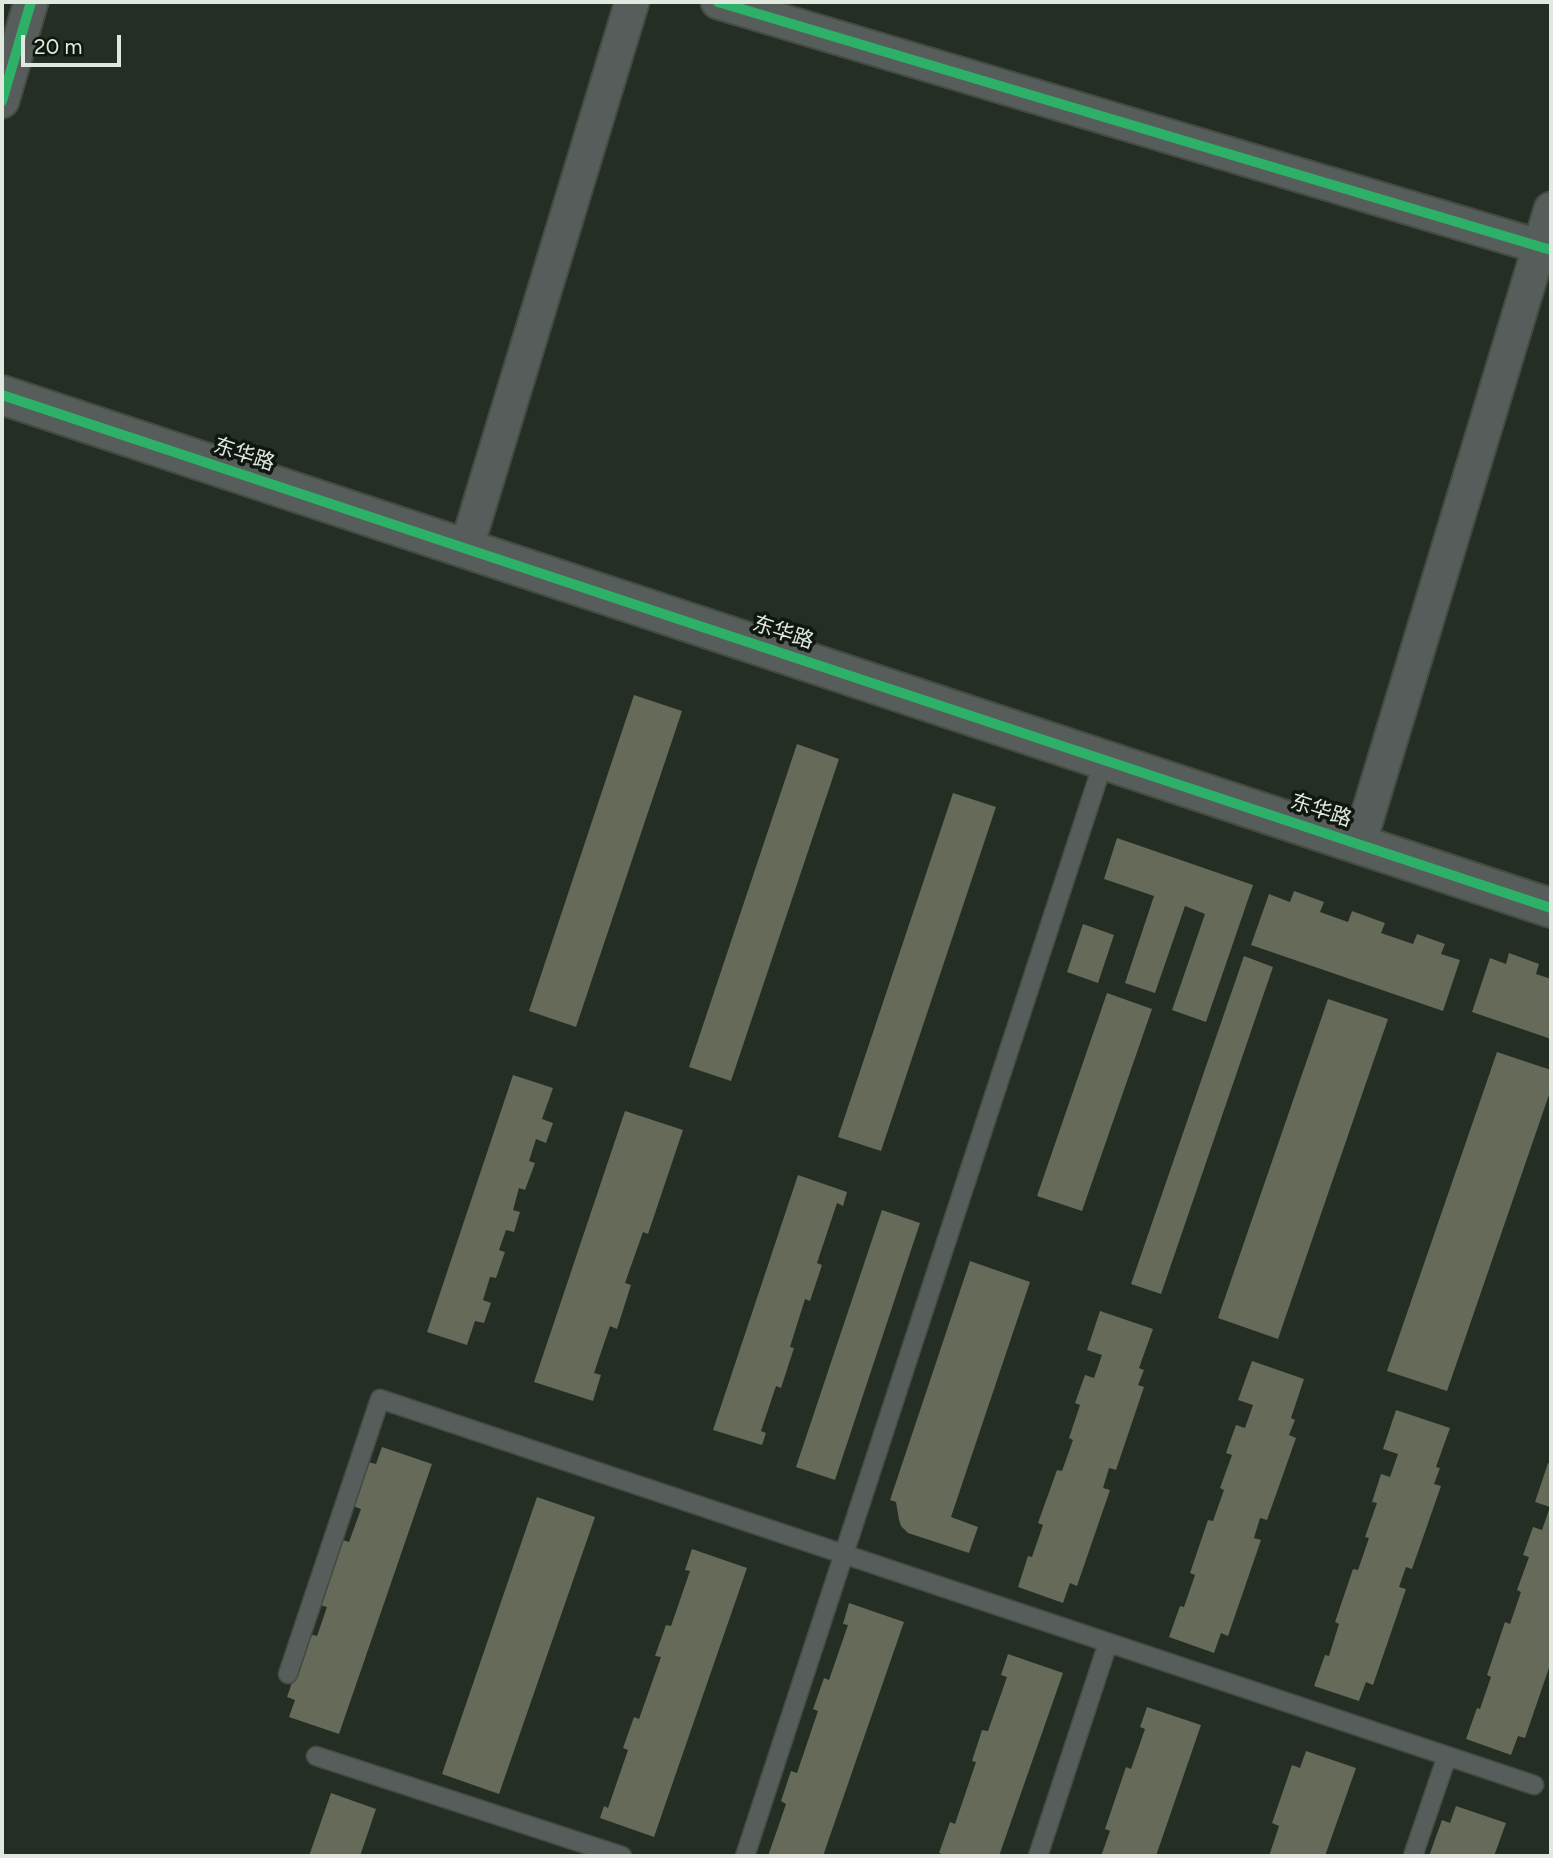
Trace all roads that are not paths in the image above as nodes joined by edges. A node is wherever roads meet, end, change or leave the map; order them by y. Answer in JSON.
{"nodes":[{"id":1,"x":31,"y":2,"type":"edge"},
{"id":2,"x":632,"y":2,"type":"edge"},
{"id":3,"x":718,"y":2,"type":"edge"},
{"id":4,"x":2,"y":101,"type":"edge"},
{"id":5,"x":1551,"y":209,"type":"edge"},
{"id":6,"x":1546,"y":248,"type":"edge"},
{"id":7,"x":2,"y":395,"type":"edge"},
{"id":8,"x":466,"y":549,"type":"junction"},
{"id":9,"x":1104,"y":760,"type":"junction"},
{"id":10,"x":1359,"y":844,"type":"junction"},
{"id":11,"x":1551,"y":908,"type":"edge"},
{"id":12,"x":844,"y":1554,"type":"junction"},
{"id":13,"x":1108,"y":1643,"type":"junction"},
{"id":14,"x":288,"y":1674,"type":"dead end"},
{"id":15,"x":316,"y":1756,"type":"dead end"},
{"id":16,"x":1447,"y":1756,"type":"junction"},
{"id":17,"x":1534,"y":1785,"type":"dead end"},
{"id":18,"x":622,"y":1856,"type":"edge"},
{"id":19,"x":746,"y":1856,"type":"edge"},
{"id":20,"x":1038,"y":1856,"type":"edge"},
{"id":21,"x":1413,"y":1856,"type":"edge"}],
"edges":[{"from":1,"to":4,"type":"street"},
{"from":2,"to":8,"type":"street"},
{"from":3,"to":6,"type":"street"},
{"from":5,"to":6,"type":"street"},
{"from":6,"to":10,"type":"street"},
{"from":7,"to":8,"type":"street","name":"东华路"},
{"from":8,"to":9,"type":"street","name":"东华路"},
{"from":9,"to":10,"type":"street","name":"东华路"},
{"from":9,"to":12,"type":"lane"},
{"from":10,"to":11,"type":"street","name":"东华路"},
{"from":12,"to":13,"type":"lane"},
{"from":12,"to":14,"type":"lane"},
{"from":12,"to":19,"type":"lane"},
{"from":13,"to":16,"type":"lane"},
{"from":13,"to":20,"type":"lane"},
{"from":15,"to":18,"type":"lane"},
{"from":16,"to":17,"type":"lane"},
{"from":16,"to":21,"type":"lane"}]}
